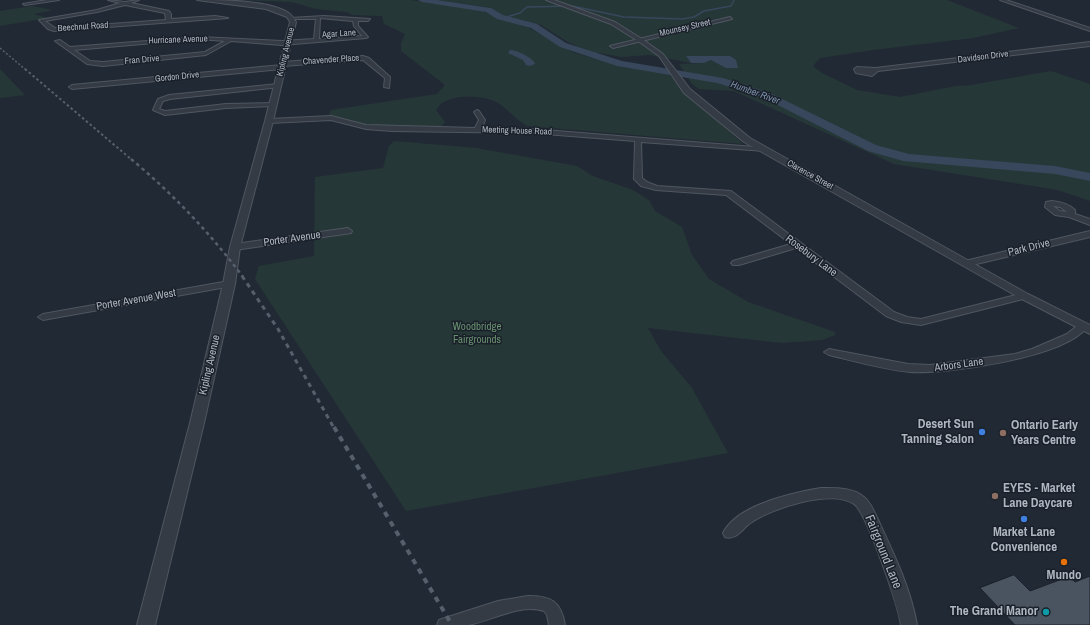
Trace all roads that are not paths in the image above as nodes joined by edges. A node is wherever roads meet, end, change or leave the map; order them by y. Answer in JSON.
{"nodes":[{"id":1,"x":57,"y":0,"type":"edge"},
{"id":2,"x":110,"y":0,"type":"edge"},
{"id":3,"x":137,"y":0,"type":"edge"},
{"id":4,"x":200,"y":0,"type":"edge"},
{"id":5,"x":549,"y":0,"type":"edge"},
{"id":6,"x":1002,"y":0,"type":"edge"},
{"id":7,"x":126,"y":3,"type":"junction"},
{"id":8,"x":25,"y":4,"type":"dead end"},
{"id":9,"x":318,"y":17,"type":"junction"},
{"id":10,"x":226,"y":18,"type":"dead end"},
{"id":11,"x":292,"y":18,"type":"junction"},
{"id":12,"x":730,"y":18,"type":"dead end"},
{"id":13,"x":355,"y":20,"type":"junction"},
{"id":14,"x":368,"y":20,"type":"dead end"},
{"id":15,"x":168,"y":21,"type":"junction"},
{"id":16,"x":1090,"y":30,"type":"edge"},
{"id":17,"x":361,"y":32,"type":"junction"},
{"id":18,"x":366,"y":37,"type":"junction"},
{"id":19,"x":316,"y":38,"type":"junction"},
{"id":20,"x":639,"y":39,"type":"junction"},
{"id":21,"x":58,"y":41,"type":"dead end"},
{"id":22,"x":229,"y":41,"type":"junction"},
{"id":23,"x":370,"y":42,"type":"dead end"},
{"id":24,"x":289,"y":43,"type":"junction"},
{"id":25,"x":1090,"y":44,"type":"edge"},
{"id":26,"x":613,"y":46,"type":"dead end"},
{"id":27,"x":68,"y":48,"type":"junction"},
{"id":28,"x":283,"y":66,"type":"junction"},
{"id":29,"x":876,"y":70,"type":"dead end"},
{"id":30,"x":278,"y":86,"type":"junction"},
{"id":31,"x":72,"y":87,"type":"dead end"},
{"id":32,"x":387,"y":87,"type":"dead end"},
{"id":33,"x":273,"y":104,"type":"junction"},
{"id":34,"x":477,"y":112,"type":"dead end"},
{"id":35,"x":269,"y":121,"type":"junction"},
{"id":36,"x":478,"y":130,"type":"junction"},
{"id":37,"x":638,"y":140,"type":"junction"},
{"id":38,"x":765,"y":149,"type":"junction"},
{"id":39,"x":1071,"y":215,"type":"dead end"},
{"id":40,"x":1090,"y":222,"type":"edge"},
{"id":41,"x":348,"y":231,"type":"dead end"},
{"id":42,"x":1090,"y":234,"type":"edge"},
{"id":43,"x":796,"y":245,"type":"junction"},
{"id":44,"x":235,"y":247,"type":"junction"},
{"id":45,"x":736,"y":263,"type":"dead end"},
{"id":46,"x":968,"y":263,"type":"junction"},
{"id":47,"x":229,"y":284,"type":"junction"},
{"id":48,"x":1024,"y":296,"type":"junction"},
{"id":49,"x":43,"y":317,"type":"dead end"},
{"id":50,"x":1086,"y":329,"type":"edge"},
{"id":51,"x":829,"y":352,"type":"dead end"},
{"id":52,"x":730,"y":534,"type":"dead end"},
{"id":53,"x":146,"y":625,"type":"edge"},
{"id":54,"x":445,"y":625,"type":"edge"},
{"id":55,"x":557,"y":625,"type":"edge"},
{"id":56,"x":909,"y":625,"type":"edge"}],
"edges":[{"from":1,"to":8,"type":"street"},
{"from":2,"to":7,"type":"street"},
{"from":3,"to":7,"type":"street","name":"Beechnut Road"},
{"from":4,"to":11,"type":"street","name":"Kipling Avenue"},
{"from":5,"to":20,"type":"street","name":"Clarence Street"},
{"from":6,"to":16,"type":"street"},
{"from":7,"to":15,"type":"street"},
{"from":7,"to":15,"type":"street","name":"Beechnut Road"},
{"from":9,"to":11,"type":"street"},
{"from":9,"to":13,"type":"street"},
{"from":9,"to":19,"type":"street"},
{"from":10,"to":15,"type":"street","name":"Beechnut Road"},
{"from":11,"to":24,"type":"street","name":"Kipling Avenue"},
{"from":12,"to":20,"type":"street","name":"Mounsey Street"},
{"from":13,"to":14,"type":"street"},
{"from":13,"to":17,"type":"street"},
{"from":17,"to":18,"type":"street"},
{"from":17,"to":19,"type":"street","name":"Agar Lane"},
{"from":18,"to":19,"type":"street"},
{"from":18,"to":23,"type":"street"},
{"from":19,"to":24,"type":"street","name":"Hurricane Avenue"},
{"from":20,"to":26,"type":"street","name":"Mounsey Street"},
{"from":20,"to":38,"type":"street","name":"Clarence Street"},
{"from":21,"to":27,"type":"street","name":"Fran Drive"},
{"from":22,"to":24,"type":"street","name":"Hurricane Avenue"},
{"from":22,"to":27,"type":"street","name":"Hurricane Avenue"},
{"from":22,"to":27,"type":"street","name":"Fran Drive"},
{"from":24,"to":28,"type":"street","name":"Kipling Avenue"},
{"from":25,"to":29,"type":"street","name":"Davidson Drive"},
{"from":28,"to":30,"type":"street","name":"Kipling Avenue"},
{"from":28,"to":31,"type":"street","name":"Gordon Drive"},
{"from":28,"to":32,"type":"street","name":"Chavender Place"},
{"from":30,"to":33,"type":"street","name":"Kipling Avenue"},
{"from":30,"to":33,"type":"street","name":"Kipling Avenue"},
{"from":33,"to":35,"type":"street","name":"Kipling Avenue"},
{"from":34,"to":36,"type":"street"},
{"from":35,"to":36,"type":"street","name":"Meeting House Road"},
{"from":35,"to":44,"type":"street","name":"Kipling Avenue"},
{"from":36,"to":37,"type":"street","name":"Meeting House Road"},
{"from":37,"to":38,"type":"street","name":"Meeting House Road"},
{"from":37,"to":43,"type":"street","name":"Rosebury Lane"},
{"from":38,"to":46,"type":"street","name":"Clarence Street"},
{"from":39,"to":40,"type":"street"},
{"from":41,"to":44,"type":"street","name":"Porter Avenue"},
{"from":42,"to":46,"type":"street","name":"Park Drive"},
{"from":43,"to":45,"type":"street"},
{"from":43,"to":48,"type":"street","name":"Rosebury Lane"},
{"from":44,"to":47,"type":"street","name":"Kipling Avenue"},
{"from":46,"to":48,"type":"street","name":"Clarence Street"},
{"from":47,"to":49,"type":"street","name":"Porter Avenue West"},
{"from":47,"to":53,"type":"street","name":"Kipling Avenue"},
{"from":48,"to":50,"type":"street","name":"Clarence Street"},
{"from":50,"to":51,"type":"street","name":"Arbors Lane"},
{"from":52,"to":56,"type":"street","name":"Fairground Lane"},
{"from":54,"to":55,"type":"street"}]}
